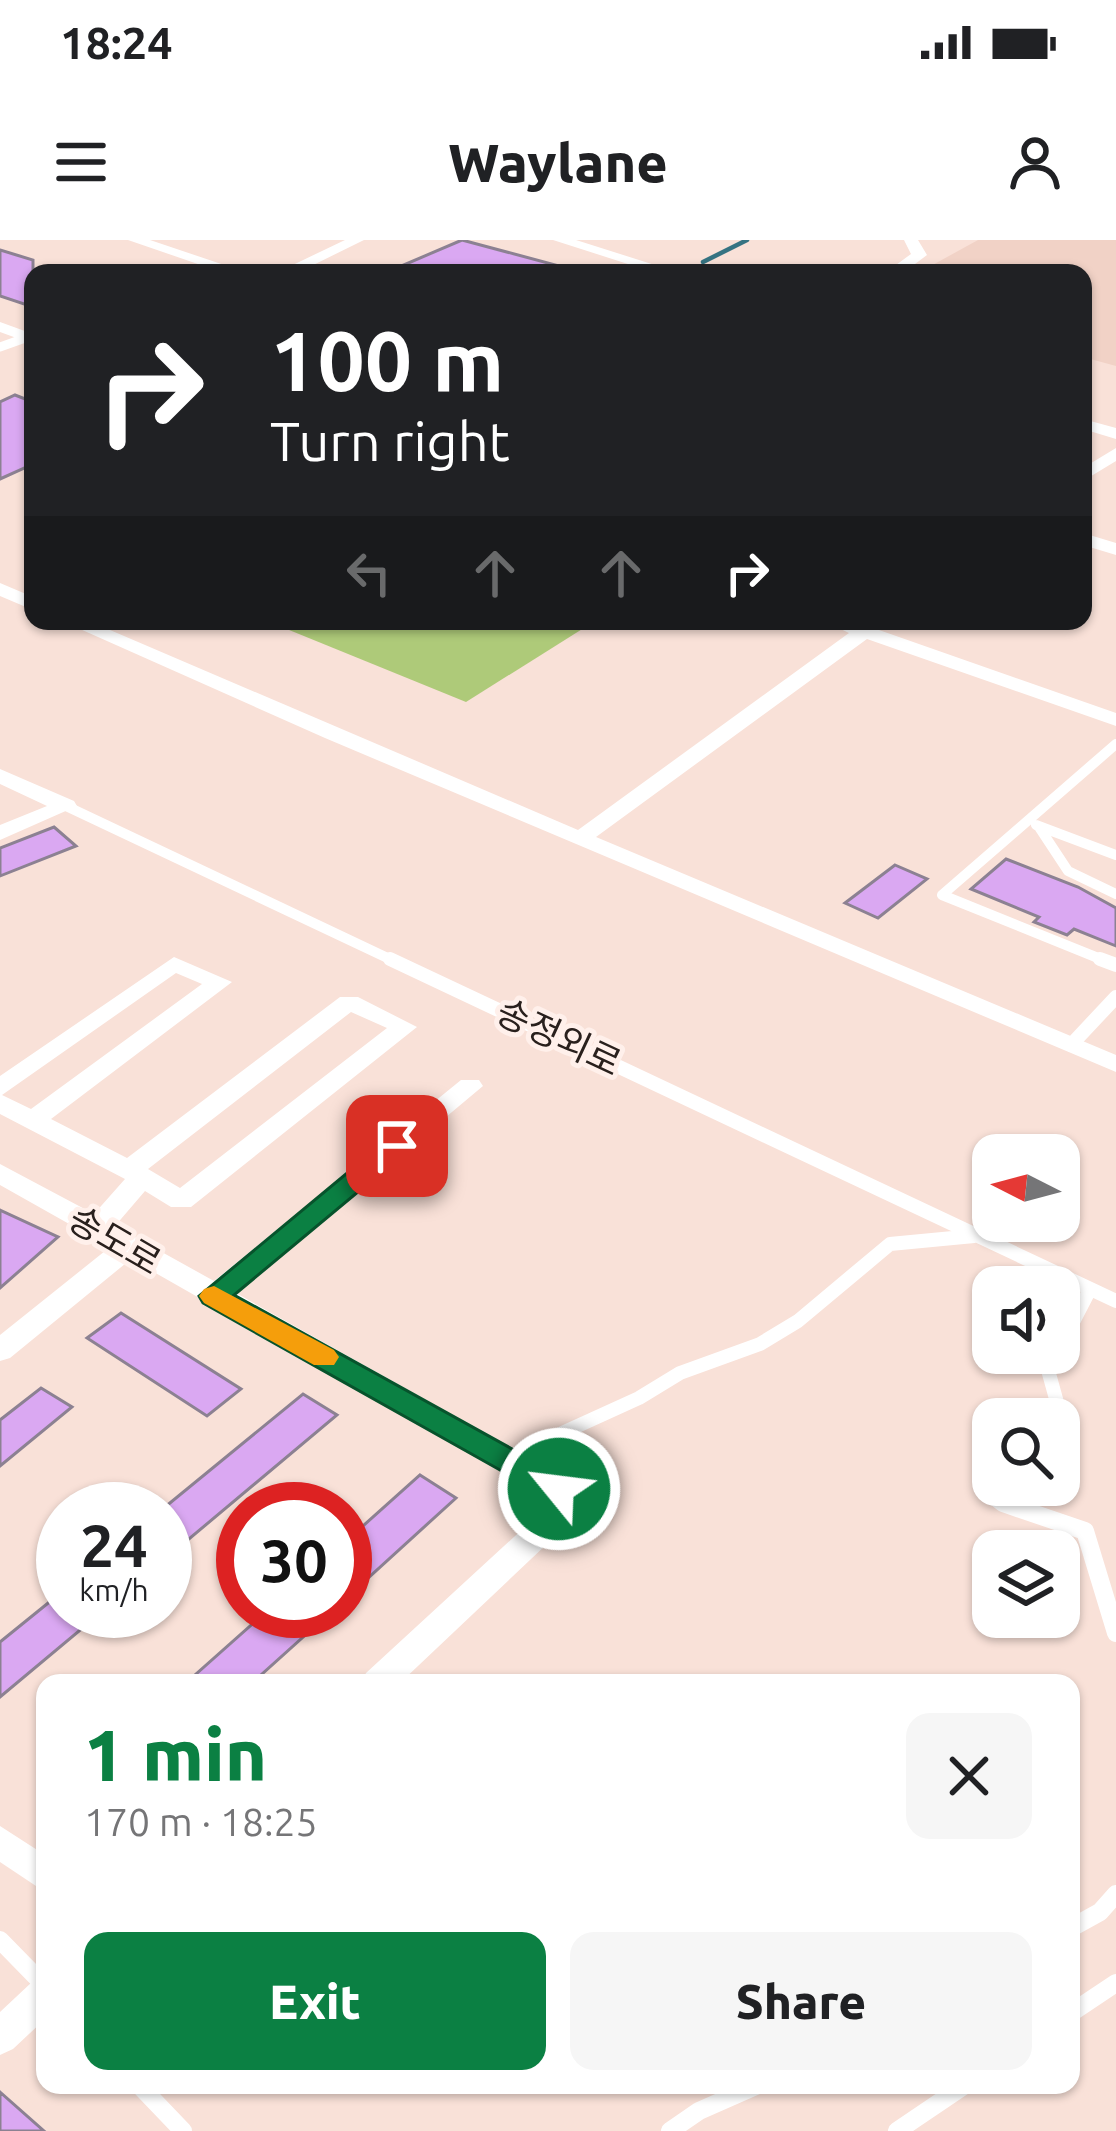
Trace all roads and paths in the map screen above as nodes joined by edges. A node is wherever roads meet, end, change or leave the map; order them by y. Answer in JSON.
{"nodes":[{"id":1,"x":136,"y":240,"type":"edge"},
{"id":2,"x":357,"y":240,"type":"edge"},
{"id":3,"x":560,"y":240,"type":"edge"},
{"id":4,"x":911,"y":240,"type":"edge"},
{"id":5,"x":212,"y":264,"type":"edge"},
{"id":6,"x":304,"y":264,"type":"edge"},
{"id":7,"x":641,"y":264,"type":"edge"},
{"id":8,"x":906,"y":264,"type":"edge"},
{"id":9,"x":93,"y":630,"type":"edge"},
{"id":10,"x":866,"y":630,"type":"edge"},
{"id":11,"x":881,"y":630,"type":"edge"},
{"id":12,"x":1116,"y":720,"type":"edge"},
{"id":13,"x":1116,"y":745,"type":"edge"},
{"id":14,"x":0,"y":776,"type":"edge"},
{"id":15,"x":66,"y":806,"type":"junction"},
{"id":16,"x":1032,"y":824,"type":"junction"},
{"id":17,"x":0,"y":833,"type":"edge"},
{"id":18,"x":582,"y":837,"type":"junction"},
{"id":19,"x":1116,"y":855,"type":"edge"},
{"id":20,"x":1116,"y":894,"type":"edge"},
{"id":21,"x":1116,"y":965,"type":"edge"},
{"id":22,"x":1116,"y":998,"type":"edge"},
{"id":23,"x":1071,"y":1046,"type":"junction"},
{"id":24,"x":1116,"y":1064,"type":"edge"},
{"id":25,"x":470,"y":1086,"type":"dead end"},
{"id":26,"x":0,"y":1088,"type":"edge"},
{"id":27,"x":0,"y":1103,"type":"edge"},
{"id":28,"x":33,"y":1120,"type":"junction"},
{"id":29,"x":0,"y":1173,"type":"edge"},
{"id":30,"x":139,"y":1176,"type":"junction"},
{"id":31,"x":96,"y":1230,"type":"junction"},
{"id":32,"x":972,"y":1233,"type":"edge"},
{"id":33,"x":972,"y":1235,"type":"edge"},
{"id":34,"x":991,"y":1242,"type":"edge"},
{"id":35,"x":128,"y":1248,"type":"junction"},
{"id":36,"x":1090,"y":1288,"type":"junction"},
{"id":37,"x":214,"y":1296,"type":"junction"},
{"id":38,"x":1116,"y":1300,"type":"edge"},
{"id":39,"x":1080,"y":1308,"type":"edge"},
{"id":40,"x":0,"y":1351,"type":"edge"},
{"id":41,"x":506,"y":1459,"type":"junction"},
{"id":42,"x":1013,"y":1506,"type":"edge"},
{"id":43,"x":1116,"y":1633,"type":"edge"},
{"id":44,"x":388,"y":1674,"type":"edge"},
{"id":45,"x":0,"y":1841,"type":"edge"},
{"id":46,"x":36,"y":1869,"type":"edge"},
{"id":47,"x":1116,"y":1894,"type":"edge"},
{"id":48,"x":1080,"y":1923,"type":"edge"},
{"id":49,"x":0,"y":1940,"type":"edge"},
{"id":50,"x":36,"y":1980,"type":"edge"},
{"id":51,"x":1116,"y":1983,"type":"edge"},
{"id":52,"x":36,"y":1999,"type":"edge"},
{"id":53,"x":1080,"y":2007,"type":"edge"},
{"id":54,"x":0,"y":2037,"type":"edge"},
{"id":55,"x":147,"y":2094,"type":"edge"},
{"id":56,"x":738,"y":2094,"type":"edge"},
{"id":57,"x":952,"y":2094,"type":"edge"},
{"id":58,"x":182,"y":2131,"type":"edge"},
{"id":59,"x":670,"y":2131,"type":"edge"},
{"id":60,"x":897,"y":2131,"type":"edge"}],
"edges":[{"from":1,"to":5,"type":"street"},
{"from":2,"to":6,"type":"street"},
{"from":3,"to":7,"type":"street"},
{"from":4,"to":8,"type":"street"},
{"from":9,"to":18,"type":"street"},
{"from":10,"to":18,"type":"street"},
{"from":11,"to":12,"type":"street"},
{"from":13,"to":16,"type":"lane"},
{"from":14,"to":15,"type":"street","name":"송정외로"},
{"from":15,"to":17,"type":"street"},
{"from":15,"to":32,"type":"lane","name":"송정외로"},
{"from":16,"to":19,"type":"lane"},
{"from":16,"to":20,"type":"lane"},
{"from":16,"to":21,"type":"lane"},
{"from":18,"to":23,"type":"street"},
{"from":22,"to":23,"type":"lane"},
{"from":23,"to":24,"type":"street"},
{"from":25,"to":37,"type":"street"},
{"from":26,"to":28,"type":"street"},
{"from":27,"to":28,"type":"street"},
{"from":28,"to":30,"type":"street"},
{"from":29,"to":31,"type":"street","name":"송도로"},
{"from":30,"to":30,"type":"street"},
{"from":30,"to":31,"type":"street"},
{"from":31,"to":35,"type":"street","name":"송도로"},
{"from":33,"to":41,"type":"lane"},
{"from":34,"to":36,"type":"lane","name":"송정외로"},
{"from":35,"to":37,"type":"street","name":"송도로"},
{"from":35,"to":40,"type":"street"},
{"from":36,"to":38,"type":"lane","name":"송정외로"},
{"from":36,"to":39,"type":"lane"},
{"from":37,"to":41,"type":"street","name":"송도로"},
{"from":41,"to":44,"type":"street","name":"송도로"},
{"from":42,"to":43,"type":"lane"},
{"from":45,"to":46,"type":"street"},
{"from":47,"to":48,"type":"lane"},
{"from":49,"to":50,"type":"lane"},
{"from":51,"to":53,"type":"lane"},
{"from":52,"to":54,"type":"street"},
{"from":55,"to":58,"type":"lane"},
{"from":56,"to":59,"type":"lane"},
{"from":57,"to":60,"type":"lane"}]}
